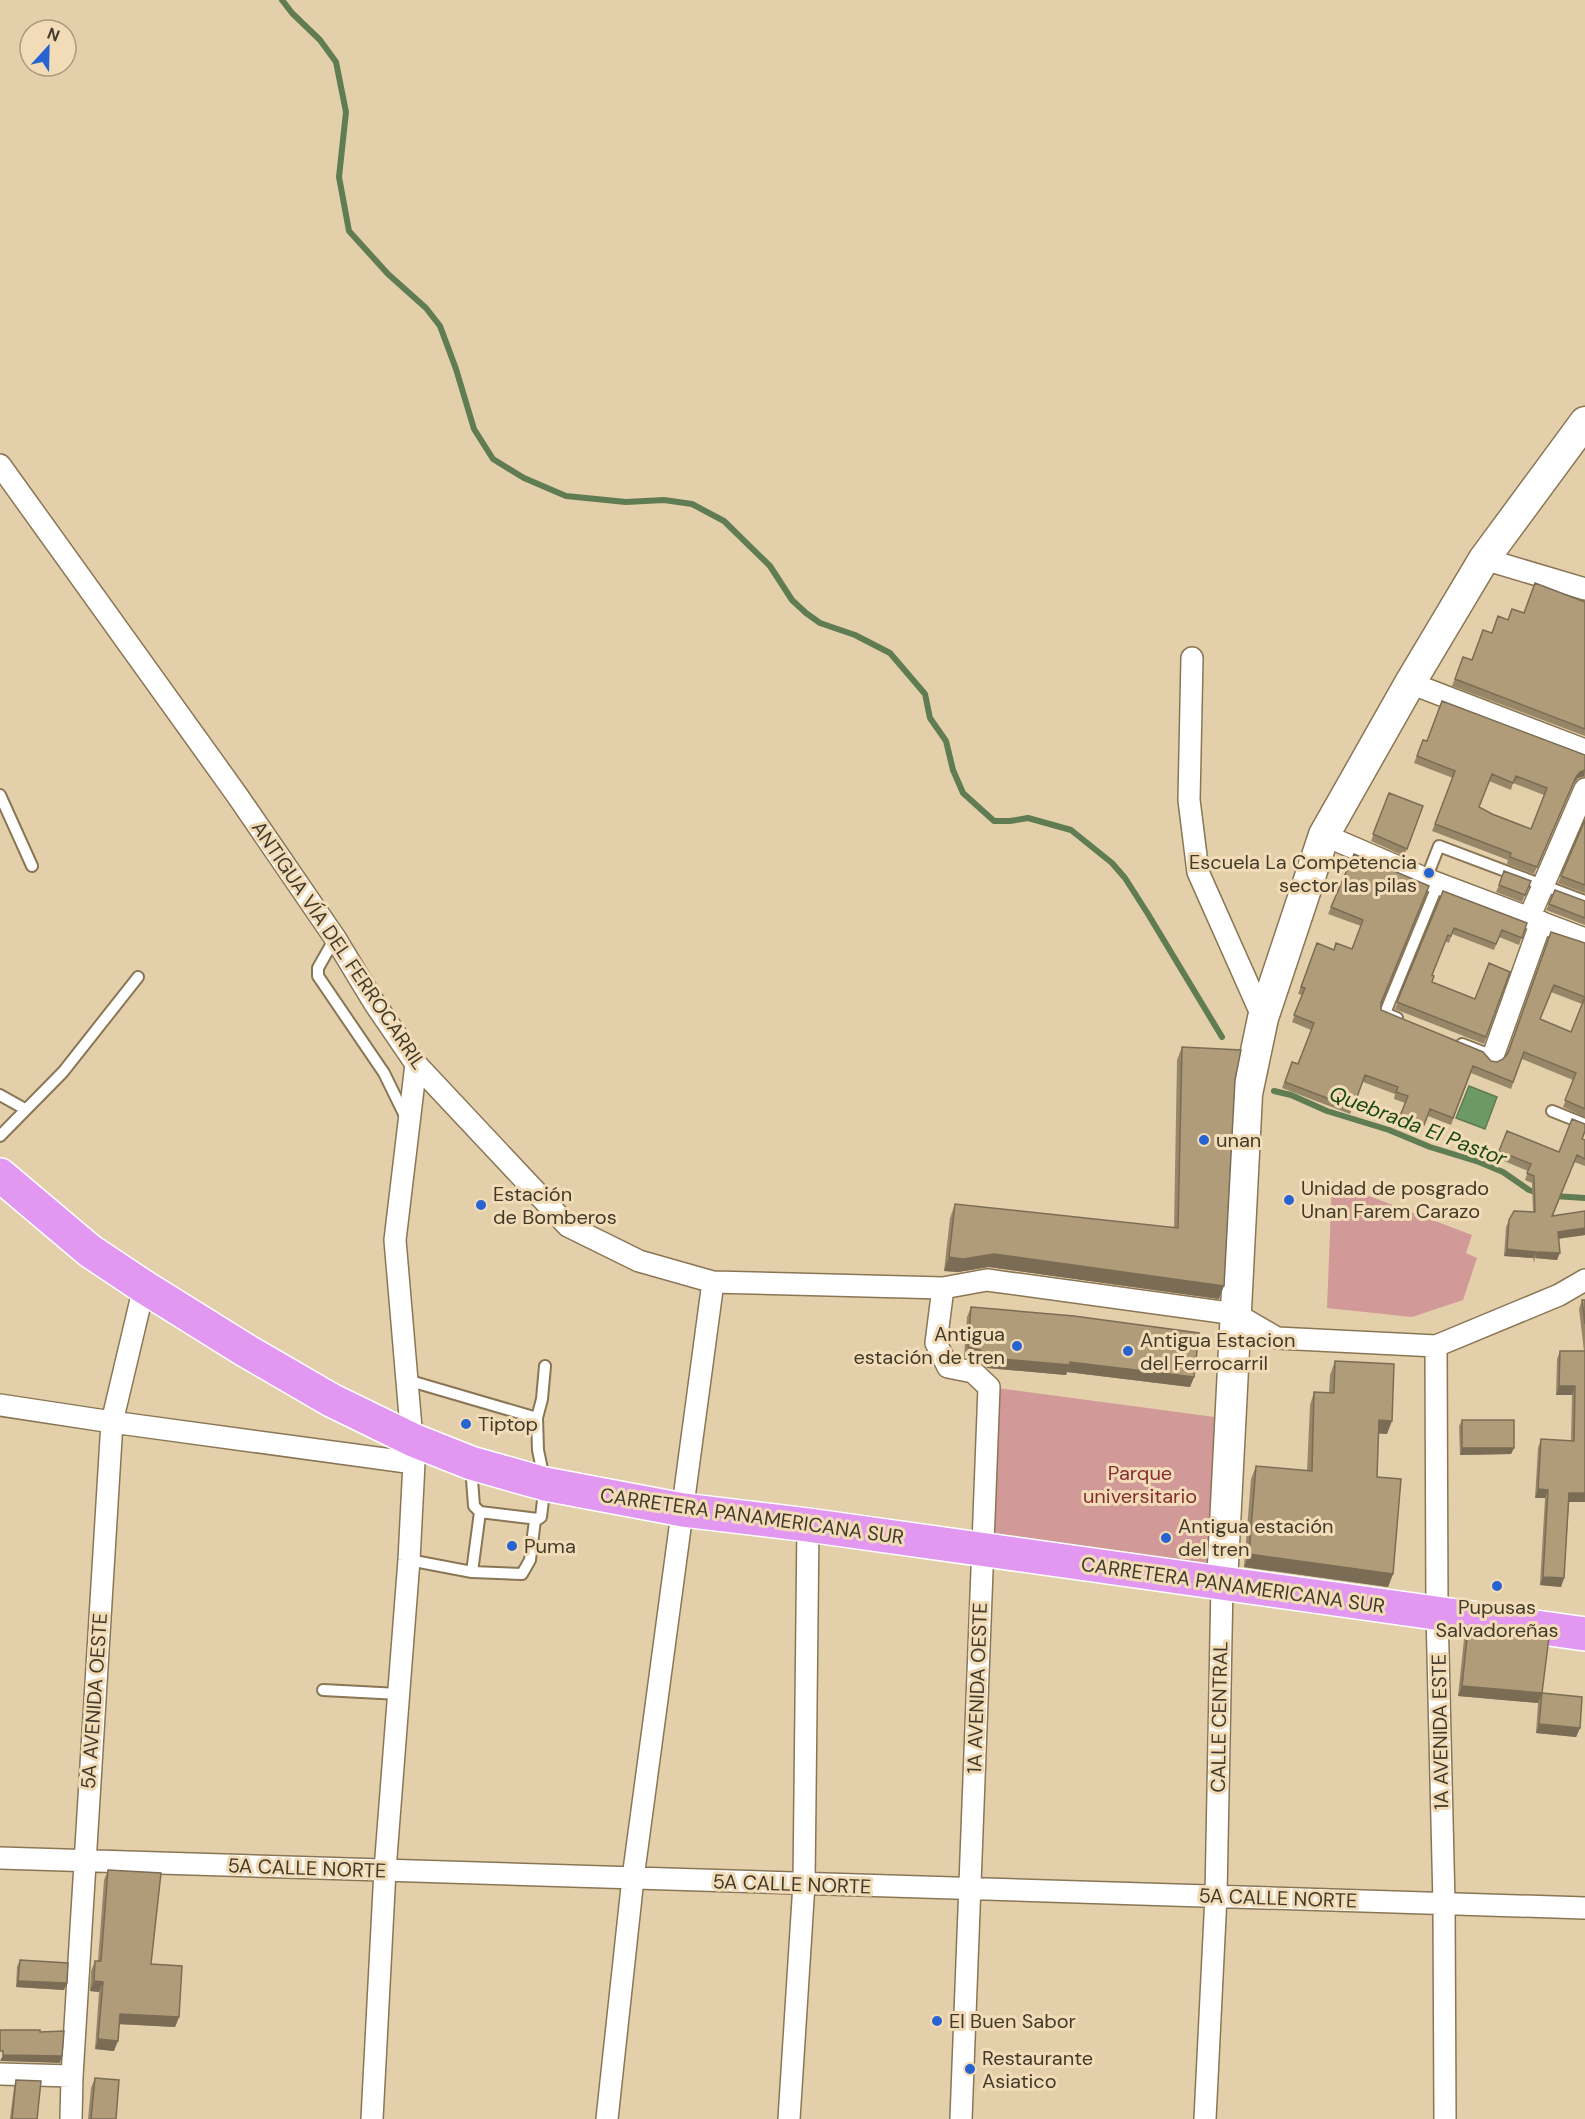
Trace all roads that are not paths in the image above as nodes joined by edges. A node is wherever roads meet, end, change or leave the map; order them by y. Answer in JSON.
{"nodes":[{"id":1,"x":1585,"y":422,"type":"edge"},
{"id":2,"x":0,"y":465,"type":"edge"},
{"id":3,"x":1484,"y":559,"type":"junction"},
{"id":4,"x":1585,"y":589,"type":"edge"},
{"id":5,"x":1192,"y":658,"type":"dead end"},
{"id":6,"x":1410,"y":682,"type":"junction"},
{"id":7,"x":1585,"y":750,"type":"edge"},
{"id":8,"x":1585,"y":789,"type":"edge"},
{"id":9,"x":0,"y":795,"type":"edge"},
{"id":10,"x":1324,"y":835,"type":"junction"},
{"id":11,"x":32,"y":866,"type":"dead end"},
{"id":12,"x":1432,"y":881,"type":"junction"},
{"id":13,"x":1543,"y":884,"type":"junction"},
{"id":14,"x":1585,"y":901,"type":"edge"},
{"id":15,"x":1535,"y":920,"type":"junction"},
{"id":16,"x":335,"y":938,"type":"junction"},
{"id":17,"x":1585,"y":939,"type":"edge"},
{"id":18,"x":138,"y":977,"type":"dead end"},
{"id":19,"x":1263,"y":1018,"type":"junction"},
{"id":20,"x":1407,"y":1022,"type":"edge"},
{"id":21,"x":1450,"y":1039,"type":"edge"},
{"id":22,"x":1493,"y":1056,"type":"joint"},
{"id":23,"x":416,"y":1064,"type":"junction"},
{"id":24,"x":0,"y":1095,"type":"edge"},
{"id":25,"x":25,"y":1109,"type":"junction"},
{"id":26,"x":1552,"y":1111,"type":"dead end"},
{"id":27,"x":1585,"y":1124,"type":"edge"},
{"id":28,"x":409,"y":1125,"type":"junction"},
{"id":29,"x":0,"y":1136,"type":"edge"},
{"id":30,"x":0,"y":1175,"type":"edge"},
{"id":31,"x":1585,"y":1280,"type":"edge"},
{"id":32,"x":713,"y":1282,"type":"junction"},
{"id":33,"x":144,"y":1287,"type":"junction"},
{"id":34,"x":943,"y":1288,"type":"junction"},
{"id":35,"x":1236,"y":1314,"type":"junction"},
{"id":36,"x":1436,"y":1346,"type":"junction"},
{"id":37,"x":545,"y":1366,"type":"dead end"},
{"id":38,"x":407,"y":1380,"type":"junction"},
{"id":39,"x":0,"y":1405,"type":"edge"},
{"id":40,"x":537,"y":1418,"type":"junction"},
{"id":41,"x":112,"y":1422,"type":"junction"},
{"id":42,"x":413,"y":1452,"type":"junction"},
{"id":43,"x":471,"y":1463,"type":"junction"},
{"id":44,"x":545,"y":1484,"type":"junction"},
{"id":45,"x":683,"y":1510,"type":"junction"},
{"id":46,"x":480,"y":1512,"type":"junction"},
{"id":47,"x":535,"y":1520,"type":"junction"},
{"id":48,"x":808,"y":1525,"type":"junction"},
{"id":49,"x":981,"y":1550,"type":"junction"},
{"id":50,"x":409,"y":1560,"type":"junction"},
{"id":51,"x":472,"y":1572,"type":"junction"},
{"id":52,"x":1222,"y":1584,"type":"junction"},
{"id":53,"x":1437,"y":1612,"type":"junction"},
{"id":54,"x":1585,"y":1634,"type":"edge"},
{"id":55,"x":323,"y":1690,"type":"dead end"},
{"id":56,"x":399,"y":1694,"type":"junction"},
{"id":57,"x":0,"y":1858,"type":"edge"},
{"id":58,"x":84,"y":1861,"type":"junction"},
{"id":59,"x":386,"y":1870,"type":"junction"},
{"id":60,"x":633,"y":1878,"type":"junction"},
{"id":61,"x":804,"y":1884,"type":"junction"},
{"id":62,"x":970,"y":1888,"type":"junction"},
{"id":63,"x":1216,"y":1896,"type":"junction"},
{"id":64,"x":1444,"y":1903,"type":"junction"},
{"id":65,"x":1585,"y":1908,"type":"edge"},
{"id":66,"x":0,"y":2074,"type":"edge"},
{"id":67,"x":72,"y":2076,"type":"junction"},
{"id":68,"x":71,"y":2119,"type":"edge"},
{"id":69,"x":372,"y":2119,"type":"edge"},
{"id":70,"x":607,"y":2119,"type":"edge"},
{"id":71,"x":789,"y":2119,"type":"edge"},
{"id":72,"x":961,"y":2119,"type":"edge"},
{"id":73,"x":1205,"y":2119,"type":"edge"},
{"id":74,"x":1445,"y":2119,"type":"edge"}],
"edges":[{"from":1,"to":3,"type":"main road","name":"CALLE CENTRAL"},
{"from":2,"to":16,"type":"street","name":"ANTIGUA VÍA DEL FERROCARRIL"},
{"from":3,"to":4,"type":"street"},
{"from":3,"to":6,"type":"main road","name":"CALLE CENTRAL"},
{"from":5,"to":19,"type":"street"},
{"from":6,"to":7,"type":"street"},
{"from":6,"to":10,"type":"main road","name":"CALLE CENTRAL"},
{"from":8,"to":13,"type":"street"},
{"from":9,"to":11,"type":"lane"},
{"from":10,"to":12,"type":"street"},
{"from":10,"to":19,"type":"main road","name":"CALLE CENTRAL"},
{"from":12,"to":13,"type":"lane"},
{"from":12,"to":15,"type":"street"},
{"from":12,"to":20,"type":"lane"},
{"from":13,"to":14,"type":"lane"},
{"from":13,"to":15,"type":"street"},
{"from":15,"to":17,"type":"street"},
{"from":15,"to":22,"type":"street"},
{"from":16,"to":23,"type":"street","name":"ANTIGUA VÍA DEL FERROCARRIL"},
{"from":16,"to":28,"type":"lane"},
{"from":18,"to":25,"type":"lane"},
{"from":19,"to":35,"type":"main road","name":"CALLE CENTRAL"},
{"from":21,"to":22,"type":"lane"},
{"from":23,"to":28,"type":"street"},
{"from":23,"to":32,"type":"street","name":"ANTIGUA VÍA DEL FERROCARRIL"},
{"from":24,"to":25,"type":"lane"},
{"from":25,"to":29,"type":"lane"},
{"from":26,"to":27,"type":"lane"},
{"from":28,"to":38,"type":"street"},
{"from":30,"to":33,"type":"highway","name":"CARRETERA PANAMERICANA SUR"},
{"from":31,"to":36,"type":"street","name":"ANTIGUA VÍA DEL FERROCARRIL"},
{"from":32,"to":34,"type":"street","name":"ANTIGUA VÍA DEL FERROCARRIL"},
{"from":32,"to":45,"type":"street"},
{"from":33,"to":41,"type":"street","name":"5A AVENIDA OESTE"},
{"from":33,"to":42,"type":"highway","name":"CARRETERA PANAMERICANA SUR"},
{"from":34,"to":35,"type":"street","name":"ANTIGUA VÍA DEL FERROCARRIL"},
{"from":34,"to":49,"type":"street","name":"1A AVENIDA OESTE"},
{"from":35,"to":36,"type":"street","name":"ANTIGUA VÍA DEL FERROCARRIL"},
{"from":35,"to":52,"type":"main road","name":"CALLE CENTRAL"},
{"from":36,"to":53,"type":"street","name":"1A AVENIDA ESTE"},
{"from":37,"to":40,"type":"lane"},
{"from":38,"to":40,"type":"lane"},
{"from":38,"to":42,"type":"street"},
{"from":39,"to":41,"type":"street"},
{"from":40,"to":44,"type":"lane"},
{"from":41,"to":42,"type":"street"},
{"from":41,"to":58,"type":"street","name":"5A AVENIDA OESTE"},
{"from":42,"to":43,"type":"highway","name":"CARRETERA PANAMERICANA SUR"},
{"from":42,"to":50,"type":"street"},
{"from":43,"to":44,"type":"highway","name":"CARRETERA PANAMERICANA SUR"},
{"from":43,"to":46,"type":"lane"},
{"from":44,"to":45,"type":"highway","name":"CARRETERA PANAMERICANA SUR"},
{"from":44,"to":47,"type":"lane"},
{"from":45,"to":48,"type":"highway","name":"CARRETERA PANAMERICANA SUR"},
{"from":45,"to":60,"type":"street"},
{"from":46,"to":47,"type":"lane"},
{"from":46,"to":51,"type":"lane"},
{"from":47,"to":51,"type":"lane"},
{"from":48,"to":49,"type":"highway","name":"CARRETERA PANAMERICANA SUR"},
{"from":48,"to":61,"type":"street"},
{"from":49,"to":52,"type":"highway","name":"CARRETERA PANAMERICANA SUR"},
{"from":49,"to":62,"type":"street","name":"1A AVENIDA OESTE"},
{"from":50,"to":51,"type":"lane"},
{"from":50,"to":56,"type":"street"},
{"from":52,"to":53,"type":"highway","name":"CARRETERA PANAMERICANA SUR"},
{"from":52,"to":63,"type":"street","name":"CALLE CENTRAL"},
{"from":53,"to":54,"type":"highway","name":"CARRETERA PANAMERICANA SUR"},
{"from":53,"to":64,"type":"street","name":"1A AVENIDA ESTE"},
{"from":55,"to":56,"type":"lane"},
{"from":56,"to":59,"type":"street"},
{"from":57,"to":58,"type":"street","name":"5A CALLE NORTE"},
{"from":58,"to":59,"type":"street","name":"5A CALLE NORTE"},
{"from":58,"to":67,"type":"street","name":"5A AVENIDA OESTE"},
{"from":59,"to":60,"type":"street","name":"5A CALLE NORTE"},
{"from":59,"to":69,"type":"street"},
{"from":60,"to":61,"type":"street","name":"5A CALLE NORTE"},
{"from":60,"to":70,"type":"street"},
{"from":61,"to":62,"type":"street","name":"5A CALLE NORTE"},
{"from":61,"to":71,"type":"street"},
{"from":62,"to":63,"type":"street","name":"5A CALLE NORTE"},
{"from":62,"to":72,"type":"street","name":"1A AVENIDA OESTE"},
{"from":63,"to":64,"type":"street","name":"5A CALLE NORTE"},
{"from":63,"to":73,"type":"street","name":"CALLE CENTRAL"},
{"from":64,"to":65,"type":"street","name":"5A CALLE NORTE"},
{"from":64,"to":74,"type":"street","name":"1A AVENIDA ESTE"},
{"from":66,"to":67,"type":"street"},
{"from":67,"to":68,"type":"street","name":"5A AVENIDA OESTE"}]}
